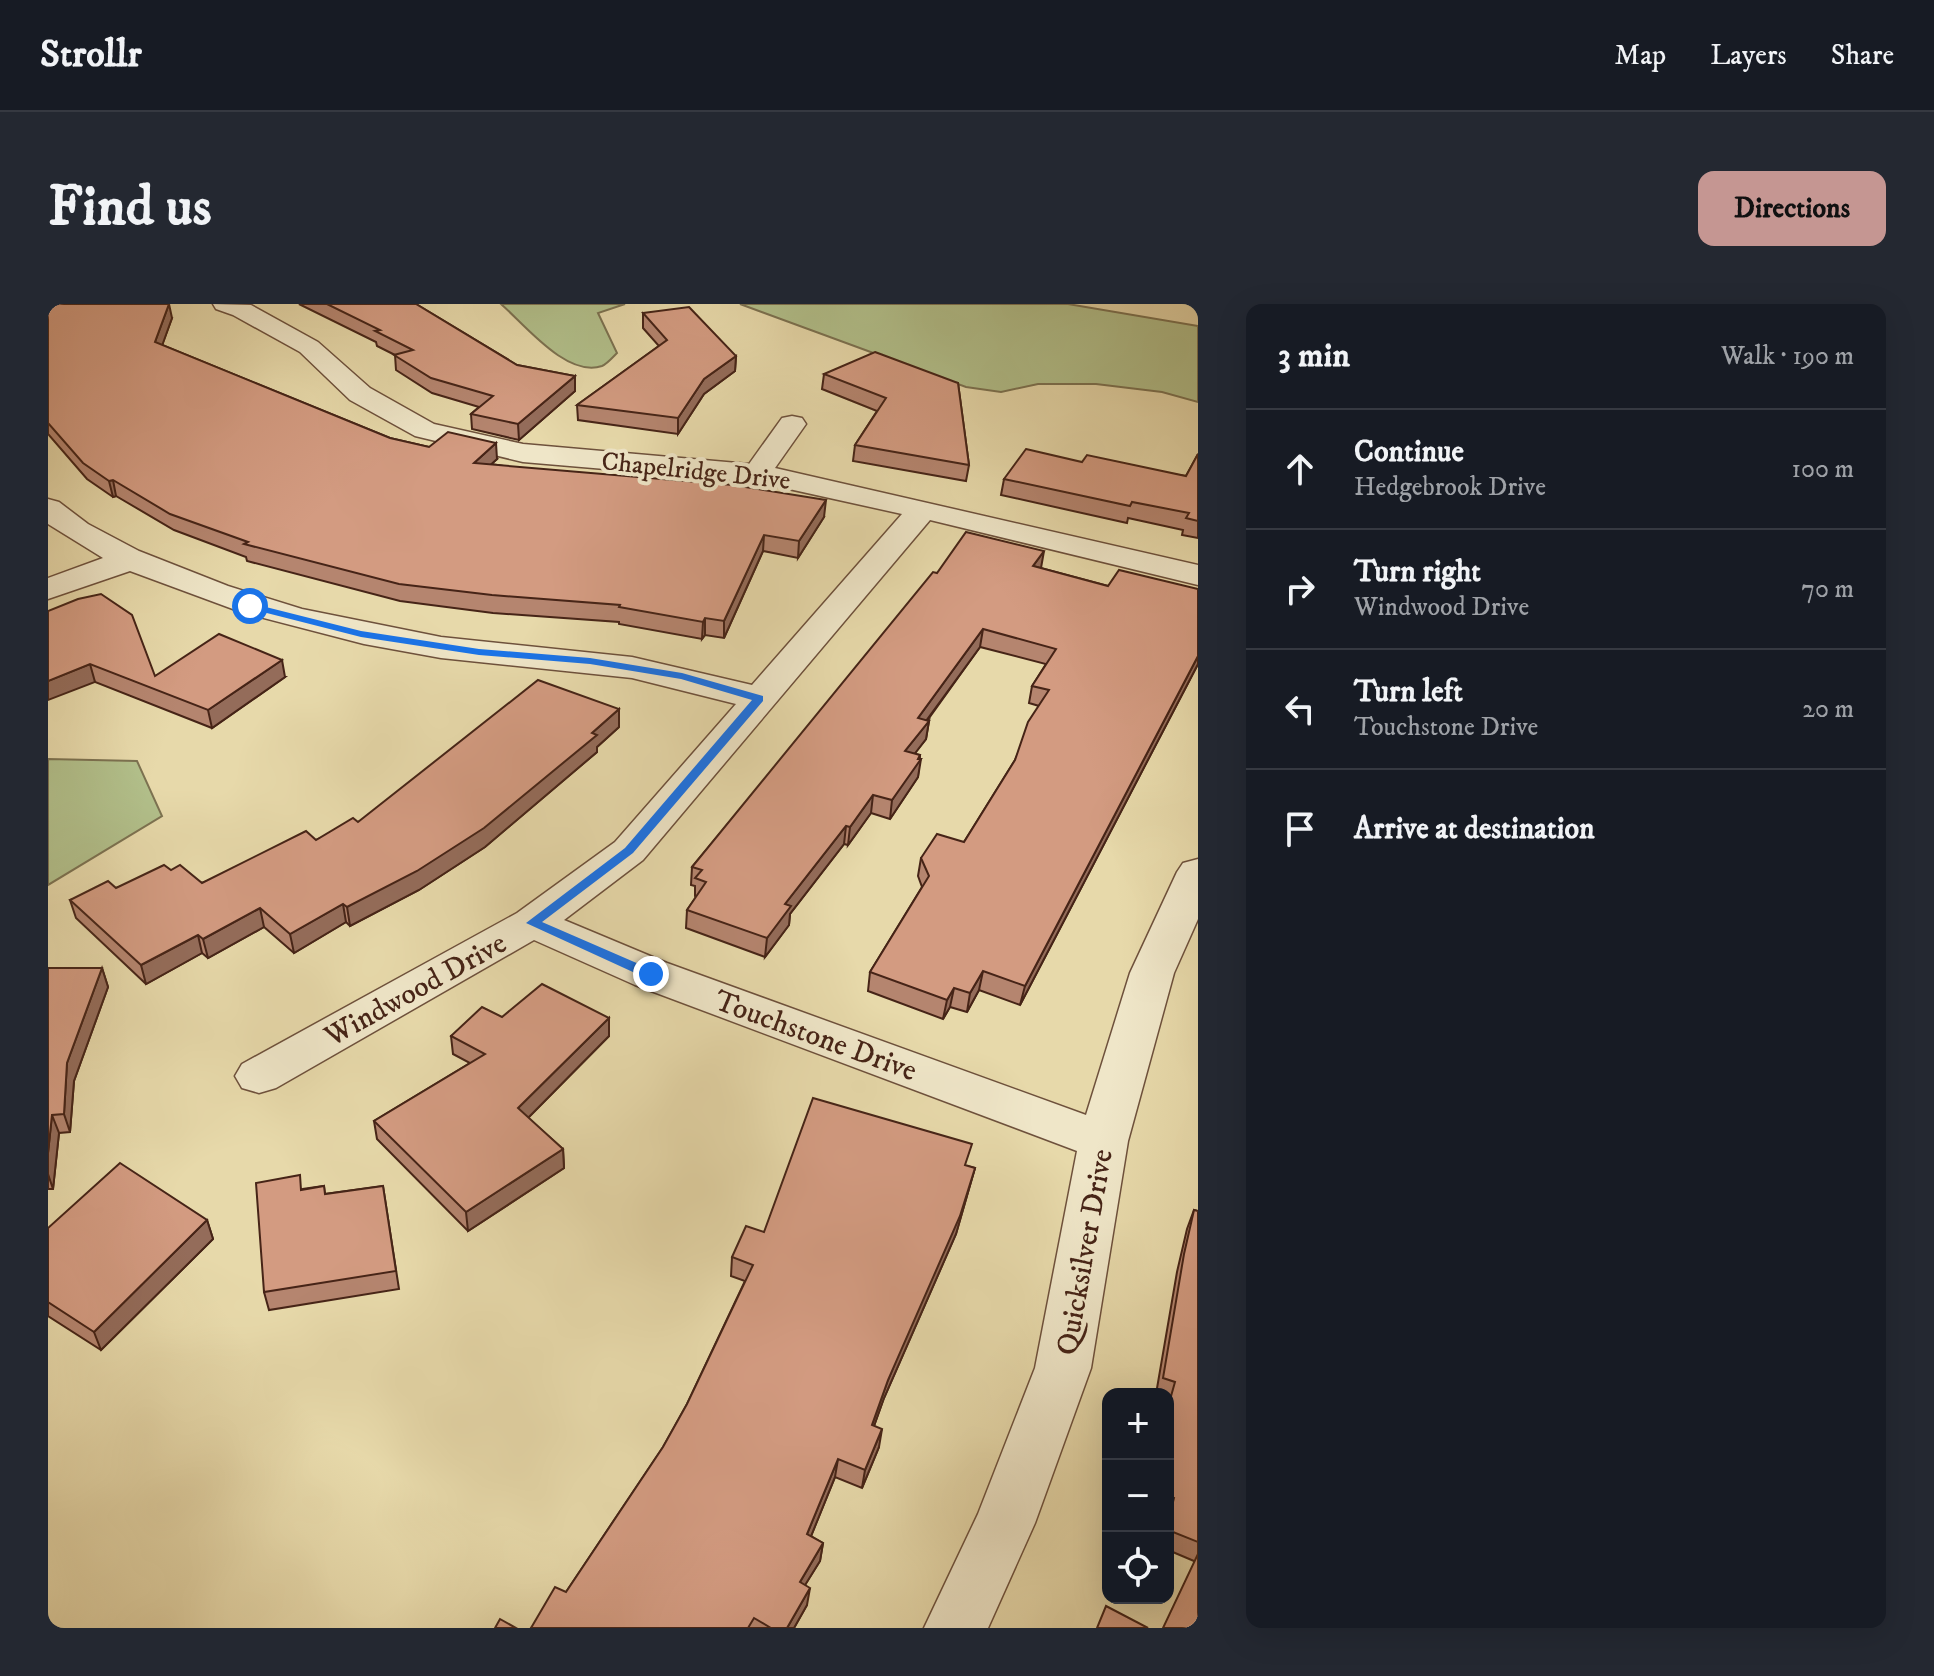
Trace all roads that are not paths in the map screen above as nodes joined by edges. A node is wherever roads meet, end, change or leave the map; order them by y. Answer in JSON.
{"nodes":[{"id":1,"x":225,"y":304,"type":"edge"},
{"id":2,"x":792,"y":424,"type":"dead end"},
{"id":3,"x":757,"y":473,"type":"junction"},
{"id":4,"x":48,"y":508,"type":"edge"},
{"id":5,"x":923,"y":509,"type":"junction"},
{"id":6,"x":129,"y":560,"type":"junction"},
{"id":7,"x":1198,"y":575,"type":"edge"},
{"id":8,"x":48,"y":589,"type":"edge"},
{"id":9,"x":759,"y":699,"type":"junction"},
{"id":10,"x":1198,"y":872,"type":"edge"},
{"id":11,"x":532,"y":923,"type":"junction"},
{"id":12,"x":259,"y":1076,"type":"dead end"},
{"id":13,"x":1103,"y":1141,"type":"junction"},
{"id":14,"x":956,"y":1628,"type":"edge"}],
"edges":[{"from":1,"to":3,"type":"street","name":"Chapelridge Drive"},
{"from":2,"to":3,"type":"street"},
{"from":3,"to":5,"type":"street","name":"Chapelridge Drive"},
{"from":4,"to":6,"type":"street"},
{"from":5,"to":7,"type":"street","name":"Chapelridge Drive"},
{"from":5,"to":9,"type":"street","name":"Windwood Drive"},
{"from":6,"to":8,"type":"street"},
{"from":6,"to":9,"type":"street"},
{"from":9,"to":11,"type":"street","name":"Windwood Drive"},
{"from":10,"to":13,"type":"street","name":"Quicksilver Drive"},
{"from":11,"to":12,"type":"street","name":"Windwood Drive"},
{"from":11,"to":13,"type":"street","name":"Touchstone Drive"},
{"from":13,"to":14,"type":"street","name":"Quicksilver Drive"}]}
